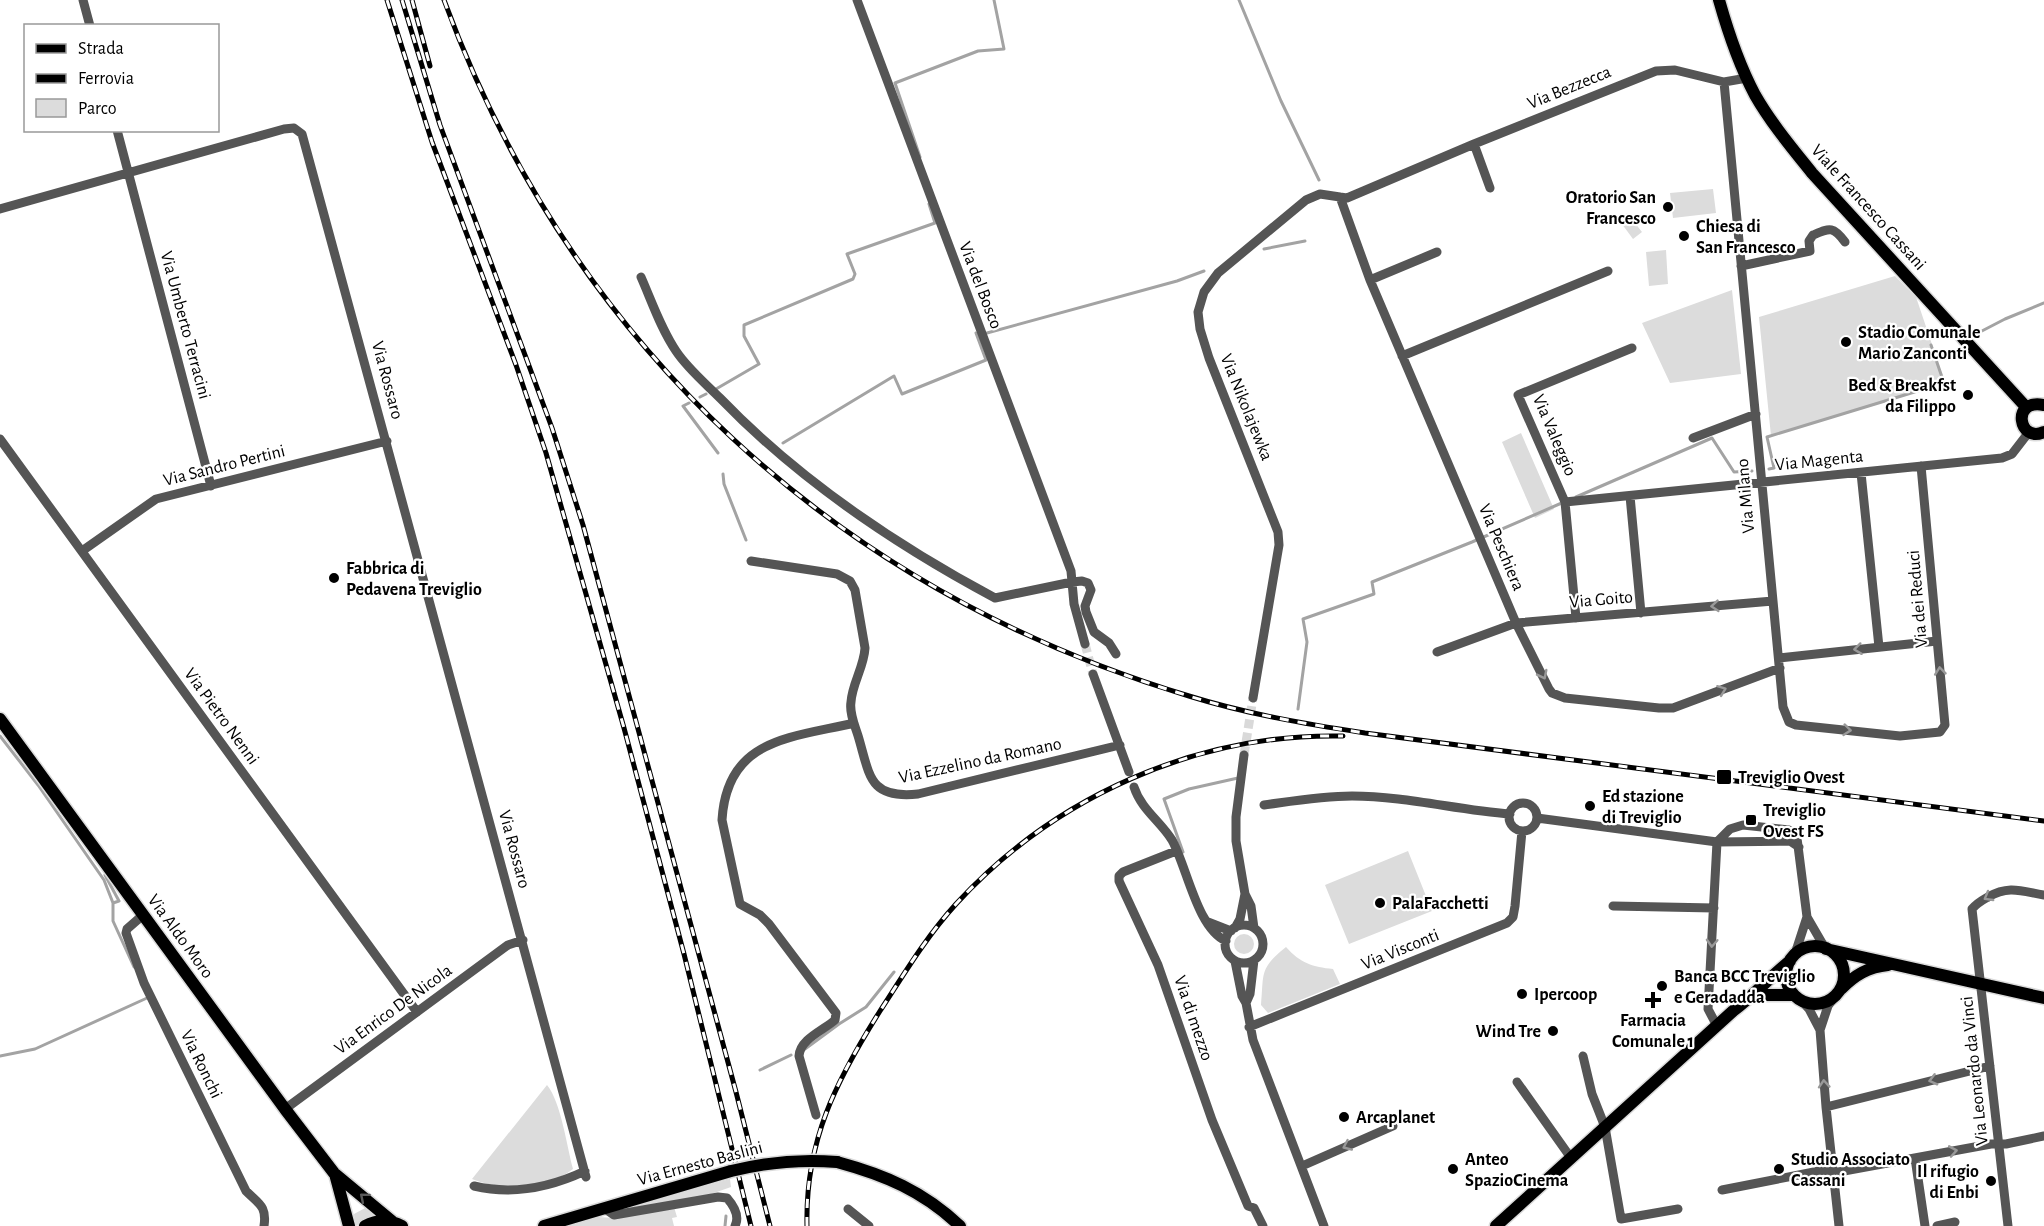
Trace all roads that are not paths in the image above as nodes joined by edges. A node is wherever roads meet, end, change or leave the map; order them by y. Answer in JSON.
{"nodes":[{"id":1,"x":83,"y":0,"type":"edge"},
{"id":2,"x":857,"y":0,"type":"edge"},
{"id":3,"x":1720,"y":4,"type":"edge"},
{"id":4,"x":89,"y":24,"type":"edge"},
{"id":5,"x":1747,"y":78,"type":"junction"},
{"id":6,"x":1724,"y":82,"type":"junction"},
{"id":7,"x":118,"y":132,"type":"edge"},
{"id":8,"x":1474,"y":144,"type":"junction"},
{"id":9,"x":128,"y":172,"type":"junction"},
{"id":10,"x":1490,"y":188,"type":"dead end"},
{"id":11,"x":1337,"y":197,"type":"junction"},
{"id":12,"x":0,"y":209,"type":"edge"},
{"id":13,"x":1845,"y":242,"type":"dead end"},
{"id":14,"x":1437,"y":252,"type":"dead end"},
{"id":15,"x":1741,"y":266,"type":"junction"},
{"id":16,"x":1608,"y":271,"type":"dead end"},
{"id":17,"x":641,"y":277,"type":"dead end"},
{"id":18,"x":1370,"y":280,"type":"junction"},
{"id":19,"x":1632,"y":348,"type":"dead end"},
{"id":20,"x":1402,"y":356,"type":"junction"},
{"id":21,"x":2044,"y":405,"type":"edge"},
{"id":22,"x":2026,"y":407,"type":"junction"},
{"id":23,"x":1755,"y":414,"type":"junction"},
{"id":24,"x":2029,"y":432,"type":"junction"},
{"id":25,"x":2044,"y":432,"type":"edge"},
{"id":26,"x":1693,"y":438,"type":"dead end"},
{"id":27,"x":0,"y":439,"type":"edge"},
{"id":28,"x":387,"y":441,"type":"junction"},
{"id":29,"x":1921,"y":466,"type":"junction"},
{"id":30,"x":1861,"y":472,"type":"junction"},
{"id":31,"x":1762,"y":483,"type":"junction"},
{"id":32,"x":211,"y":486,"type":"junction"},
{"id":33,"x":1630,"y":496,"type":"junction"},
{"id":34,"x":1565,"y":502,"type":"junction"},
{"id":35,"x":82,"y":551,"type":"junction"},
{"id":36,"x":751,"y":561,"type":"dead end"},
{"id":37,"x":1072,"y":582,"type":"junction"},
{"id":38,"x":1773,"y":601,"type":"junction"},
{"id":39,"x":1641,"y":613,"type":"junction"},
{"id":40,"x":1576,"y":618,"type":"junction"},
{"id":41,"x":1516,"y":623,"type":"junction"},
{"id":42,"x":1937,"y":640,"type":"junction"},
{"id":43,"x":1085,"y":644,"type":"tunnel mouth"},
{"id":44,"x":1879,"y":647,"type":"junction"},
{"id":45,"x":1437,"y":652,"type":"dead end"},
{"id":46,"x":1116,"y":654,"type":"dead end"},
{"id":47,"x":1779,"y":663,"type":"junction"},
{"id":48,"x":1093,"y":674,"type":"tunnel mouth"},
{"id":49,"x":1253,"y":698,"type":"tunnel mouth"},
{"id":50,"x":0,"y":719,"type":"edge"},
{"id":51,"x":1789,"y":722,"type":"joint"},
{"id":52,"x":854,"y":723,"type":"junction"},
{"id":53,"x":1119,"y":745,"type":"junction"},
{"id":54,"x":1244,"y":755,"type":"tunnel mouth"},
{"id":55,"x":1129,"y":772,"type":"dead end"},
{"id":56,"x":1134,"y":787,"type":"dead end"},
{"id":57,"x":1264,"y":805,"type":"dead end"},
{"id":58,"x":1509,"y":814,"type":"junction"},
{"id":59,"x":1537,"y":818,"type":"junction"},
{"id":60,"x":1738,"y":826,"type":"junction"},
{"id":61,"x":1522,"y":831,"type":"junction"},
{"id":62,"x":1738,"y":840,"type":"junction"},
{"id":63,"x":1718,"y":842,"type":"junction"},
{"id":64,"x":1799,"y":847,"type":"junction"},
{"id":65,"x":1176,"y":851,"type":"junction"},
{"id":66,"x":1245,"y":894,"type":"junction"},
{"id":67,"x":2044,"y":895,"type":"edge"},
{"id":68,"x":1613,"y":906,"type":"dead end"},
{"id":69,"x":1714,"y":908,"type":"junction"},
{"id":70,"x":144,"y":915,"type":"junction"},
{"id":71,"x":1807,"y":916,"type":"junction"},
{"id":72,"x":1208,"y":922,"type":"junction"},
{"id":73,"x":1254,"y":928,"type":"junction"},
{"id":74,"x":1233,"y":929,"type":"junction"},
{"id":75,"x":523,"y":940,"type":"junction"},
{"id":76,"x":1226,"y":941,"type":"junction"},
{"id":77,"x":1826,"y":949,"type":"junction"},
{"id":78,"x":1793,"y":958,"type":"junction"},
{"id":79,"x":1254,"y":960,"type":"junction"},
{"id":80,"x":1235,"y":961,"type":"junction"},
{"id":81,"x":1896,"y":965,"type":"junction"},
{"id":82,"x":1981,"y":984,"type":"junction"},
{"id":83,"x":1837,"y":993,"type":"junction"},
{"id":84,"x":1754,"y":995,"type":"junction"},
{"id":85,"x":1798,"y":998,"type":"junction"},
{"id":86,"x":2044,"y":998,"type":"edge"},
{"id":87,"x":1246,"y":1003,"type":"junction"},
{"id":88,"x":417,"y":1012,"type":"junction"},
{"id":89,"x":1717,"y":1026,"type":"junction"},
{"id":90,"x":1249,"y":1027,"type":"junction"},
{"id":91,"x":1820,"y":1030,"type":"junction"},
{"id":92,"x":1583,"y":1056,"type":"dead end"},
{"id":93,"x":1990,"y":1066,"type":"junction"},
{"id":94,"x":1517,"y":1082,"type":"dead end"},
{"id":95,"x":1826,"y":1107,"type":"junction"},
{"id":96,"x":285,"y":1109,"type":"junction"},
{"id":97,"x":816,"y":1115,"type":"dead end"},
{"id":98,"x":1393,"y":1126,"type":"dead end"},
{"id":99,"x":1605,"y":1127,"type":"junction"},
{"id":100,"x":2044,"y":1136,"type":"edge"},
{"id":101,"x":1998,"y":1144,"type":"junction"},
{"id":102,"x":1571,"y":1158,"type":"junction"},
{"id":103,"x":1915,"y":1158,"type":"junction"},
{"id":104,"x":1302,"y":1166,"type":"junction"},
{"id":105,"x":334,"y":1173,"type":"junction"},
{"id":106,"x":1833,"y":1173,"type":"junction"},
{"id":107,"x":474,"y":1186,"type":"dead end"},
{"id":108,"x":1722,"y":1190,"type":"dead end"},
{"id":109,"x":604,"y":1208,"type":"junction"},
{"id":110,"x":848,"y":1209,"type":"dead end"},
{"id":111,"x":1678,"y":1209,"type":"dead end"},
{"id":112,"x":1955,"y":1222,"type":"dead end"},
{"id":113,"x":399,"y":1224,"type":"edge"},
{"id":114,"x":264,"y":1226,"type":"edge"},
{"id":115,"x":349,"y":1226,"type":"edge"},
{"id":116,"x":365,"y":1226,"type":"edge"},
{"id":117,"x":544,"y":1226,"type":"edge"},
{"id":118,"x":735,"y":1226,"type":"edge"},
{"id":119,"x":869,"y":1226,"type":"edge"},
{"id":120,"x":960,"y":1226,"type":"edge"},
{"id":121,"x":1263,"y":1226,"type":"edge"},
{"id":122,"x":1324,"y":1226,"type":"edge"},
{"id":123,"x":1496,"y":1226,"type":"edge"},
{"id":124,"x":1839,"y":1226,"type":"edge"},
{"id":125,"x":1925,"y":1226,"type":"edge"},
{"id":126,"x":1937,"y":1226,"type":"edge"},
{"id":127,"x":2008,"y":1226,"type":"edge"}],
"edges":[{"from":1,"to":4,"type":"street"},
{"from":2,"to":37,"type":"street","name":"Via del Bosco"},
{"from":3,"to":5,"type":"main road","name":"Viale Francesco Cassani"},
{"from":5,"to":6,"type":"street"},
{"from":5,"to":22,"type":"main road","name":"Viale Francesco Cassani"},
{"from":6,"to":8,"type":"street","name":"Via Bezzecca"},
{"from":6,"to":15,"type":"street","name":"Via Milano"},
{"from":7,"to":9,"type":"street","name":"Via Umberto Terracini"},
{"from":8,"to":10,"type":"street"},
{"from":8,"to":11,"type":"street","name":"Via Bezzecca"},
{"from":9,"to":12,"type":"street","name":"Via Rossaro"},
{"from":9,"to":28,"type":"street","name":"Via Rossaro"},
{"from":9,"to":32,"type":"street","name":"Via Umberto Terracini"},
{"from":11,"to":18,"type":"street","name":"Via Peschiera"},
{"from":11,"to":49,"type":"street","name":"Via Nikolajewka"},
{"from":13,"to":15,"type":"street"},
{"from":14,"to":18,"type":"street"},
{"from":15,"to":23,"type":"street","name":"Via Milano"},
{"from":16,"to":20,"type":"street"},
{"from":17,"to":37,"type":"street"},
{"from":18,"to":20,"type":"street","name":"Via Peschiera"},
{"from":19,"to":34,"type":"street","name":"Via Valeggio"},
{"from":20,"to":41,"type":"street","name":"Via Peschiera"},
{"from":21,"to":22,"type":"main road"},
{"from":22,"to":24,"type":"main road"},
{"from":23,"to":26,"type":"street"},
{"from":23,"to":31,"type":"street","name":"Via Milano"},
{"from":24,"to":25,"type":"main road"},
{"from":24,"to":29,"type":"street","name":"Via Magenta"},
{"from":27,"to":35,"type":"street","name":"Via Pietro Nenni"},
{"from":28,"to":32,"type":"street","name":"Via Sandro Pertini"},
{"from":28,"to":75,"type":"street","name":"Via Rossaro"},
{"from":29,"to":30,"type":"street","name":"Via Magenta"},
{"from":29,"to":42,"type":"street","name":"Via dei Reduci"},
{"from":30,"to":31,"type":"street","name":"Via Magenta"},
{"from":30,"to":44,"type":"street"},
{"from":31,"to":33,"type":"street","name":"Via Magenta"},
{"from":31,"to":38,"type":"street","name":"Via Milano"},
{"from":32,"to":35,"type":"street","name":"Via Sandro Pertini"},
{"from":33,"to":34,"type":"street","name":"Via Magenta"},
{"from":33,"to":39,"type":"street"},
{"from":34,"to":40,"type":"street"},
{"from":35,"to":88,"type":"street","name":"Via Pietro Nenni"},
{"from":36,"to":52,"type":"street","name":"Via Ezzelino da Romano"},
{"from":37,"to":43,"type":"street","name":"Via del Bosco"},
{"from":37,"to":46,"type":"street"},
{"from":38,"to":39,"type":"street","name":"Via Goito","one_way":true},
{"from":38,"to":47,"type":"street","name":"Via Milano"},
{"from":39,"to":40,"type":"street","name":"Via Goito"},
{"from":40,"to":41,"type":"street","name":"Via Goito"},
{"from":41,"to":45,"type":"street","name":"Via Goito"},
{"from":41,"to":47,"type":"street","name":"Via Peschiera","one_way":true},
{"from":42,"to":44,"type":"street","name":"Via Peschiera"},
{"from":51,"to":42,"type":"street","name":"Via dei Reduci","one_way":true},
{"from":44,"to":47,"type":"street","name":"Via Peschiera","one_way":true},
{"from":47,"to":51,"type":"street","name":"Via Milano"},
{"from":48,"to":53,"type":"street"},
{"from":50,"to":70,"type":"main road","name":"Via Aldo Moro"},
{"from":52,"to":53,"type":"street","name":"Via Ezzelino da Romano"},
{"from":52,"to":97,"type":"street"},
{"from":53,"to":55,"type":"street"},
{"from":54,"to":66,"type":"street"},
{"from":56,"to":65,"type":"street"},
{"from":57,"to":58,"type":"street"},
{"from":58,"to":59,"type":"street"},
{"from":58,"to":61,"type":"street"},
{"from":59,"to":61,"type":"street"},
{"from":59,"to":63,"type":"street"},
{"from":60,"to":62,"type":"street"},
{"from":60,"to":63,"type":"street"},
{"from":60,"to":64,"type":"street"},
{"from":61,"to":90,"type":"street","name":"Via Visconti"},
{"from":62,"to":63,"type":"street"},
{"from":62,"to":64,"type":"street"},
{"from":63,"to":69,"type":"street"},
{"from":64,"to":71,"type":"street"},
{"from":65,"to":72,"type":"street"},
{"from":65,"to":121,"type":"street","name":"Via di mezzo"},
{"from":66,"to":73,"type":"street"},
{"from":66,"to":74,"type":"street"},
{"from":67,"to":82,"type":"street","name":"Via Leonardo da Vinci","one_way":true},
{"from":68,"to":69,"type":"street"},
{"from":69,"to":89,"type":"street","one_way":true},
{"from":70,"to":96,"type":"main road","name":"Via Aldo Moro"},
{"from":70,"to":114,"type":"street","name":"Via Ronchi"},
{"from":71,"to":77,"type":"street"},
{"from":71,"to":78,"type":"street"},
{"from":72,"to":74,"type":"street"},
{"from":72,"to":76,"type":"street"},
{"from":73,"to":74,"type":"street"},
{"from":73,"to":79,"type":"street"},
{"from":74,"to":76,"type":"street"},
{"from":75,"to":88,"type":"street","name":"Via Enrico De Nicola"},
{"from":75,"to":107,"type":"street","name":"Via Rossaro"},
{"from":76,"to":80,"type":"street"},
{"from":77,"to":78,"type":"main road"},
{"from":77,"to":81,"type":"main road"},
{"from":77,"to":83,"type":"main road"},
{"from":78,"to":84,"type":"main road"},
{"from":78,"to":85,"type":"main road"},
{"from":79,"to":80,"type":"street"},
{"from":79,"to":87,"type":"street"},
{"from":80,"to":87,"type":"street"},
{"from":81,"to":82,"type":"main road"},
{"from":81,"to":83,"type":"main road"},
{"from":82,"to":86,"type":"main road"},
{"from":82,"to":93,"type":"street","name":"Via Leonardo da Vinci"},
{"from":83,"to":85,"type":"main road"},
{"from":83,"to":91,"type":"street"},
{"from":84,"to":85,"type":"main road"},
{"from":84,"to":89,"type":"main road"},
{"from":85,"to":91,"type":"street"},
{"from":87,"to":90,"type":"street"},
{"from":88,"to":96,"type":"street","name":"Via Enrico De Nicola"},
{"from":89,"to":99,"type":"main road"},
{"from":90,"to":104,"type":"street"},
{"from":95,"to":91,"type":"street","one_way":true},
{"from":92,"to":99,"type":"street"},
{"from":93,"to":95,"type":"street","one_way":true},
{"from":93,"to":101,"type":"street","name":"Via Leonardo da Vinci"},
{"from":94,"to":102,"type":"street"},
{"from":95,"to":106,"type":"street"},
{"from":96,"to":105,"type":"main road","name":"Via Aldo Moro"},
{"from":98,"to":104,"type":"street","one_way":true},
{"from":99,"to":102,"type":"main road"},
{"from":99,"to":111,"type":"street"},
{"from":100,"to":101,"type":"street"},
{"from":103,"to":101,"type":"street","one_way":true},
{"from":101,"to":127,"type":"street","name":"Via Leonardo da Vinci"},
{"from":102,"to":123,"type":"main road"},
{"from":103,"to":106,"type":"street"},
{"from":103,"to":125,"type":"street"},
{"from":104,"to":122,"type":"street"},
{"from":113,"to":105,"type":"main road","name":"Via Aldo Moro","one_way":true},
{"from":105,"to":115,"type":"main road","name":"Via Aldo Moro"},
{"from":106,"to":108,"type":"street"},
{"from":106,"to":124,"type":"street"},
{"from":109,"to":117,"type":"main road","name":"Via Ernesto Baslini"},
{"from":109,"to":118,"type":"street"},
{"from":109,"to":120,"type":"main road","name":"Via Ernesto Baslini","bridge":true},
{"from":110,"to":119,"type":"street"},
{"from":112,"to":126,"type":"street"},
{"from":113,"to":116,"type":"main road"}]}
